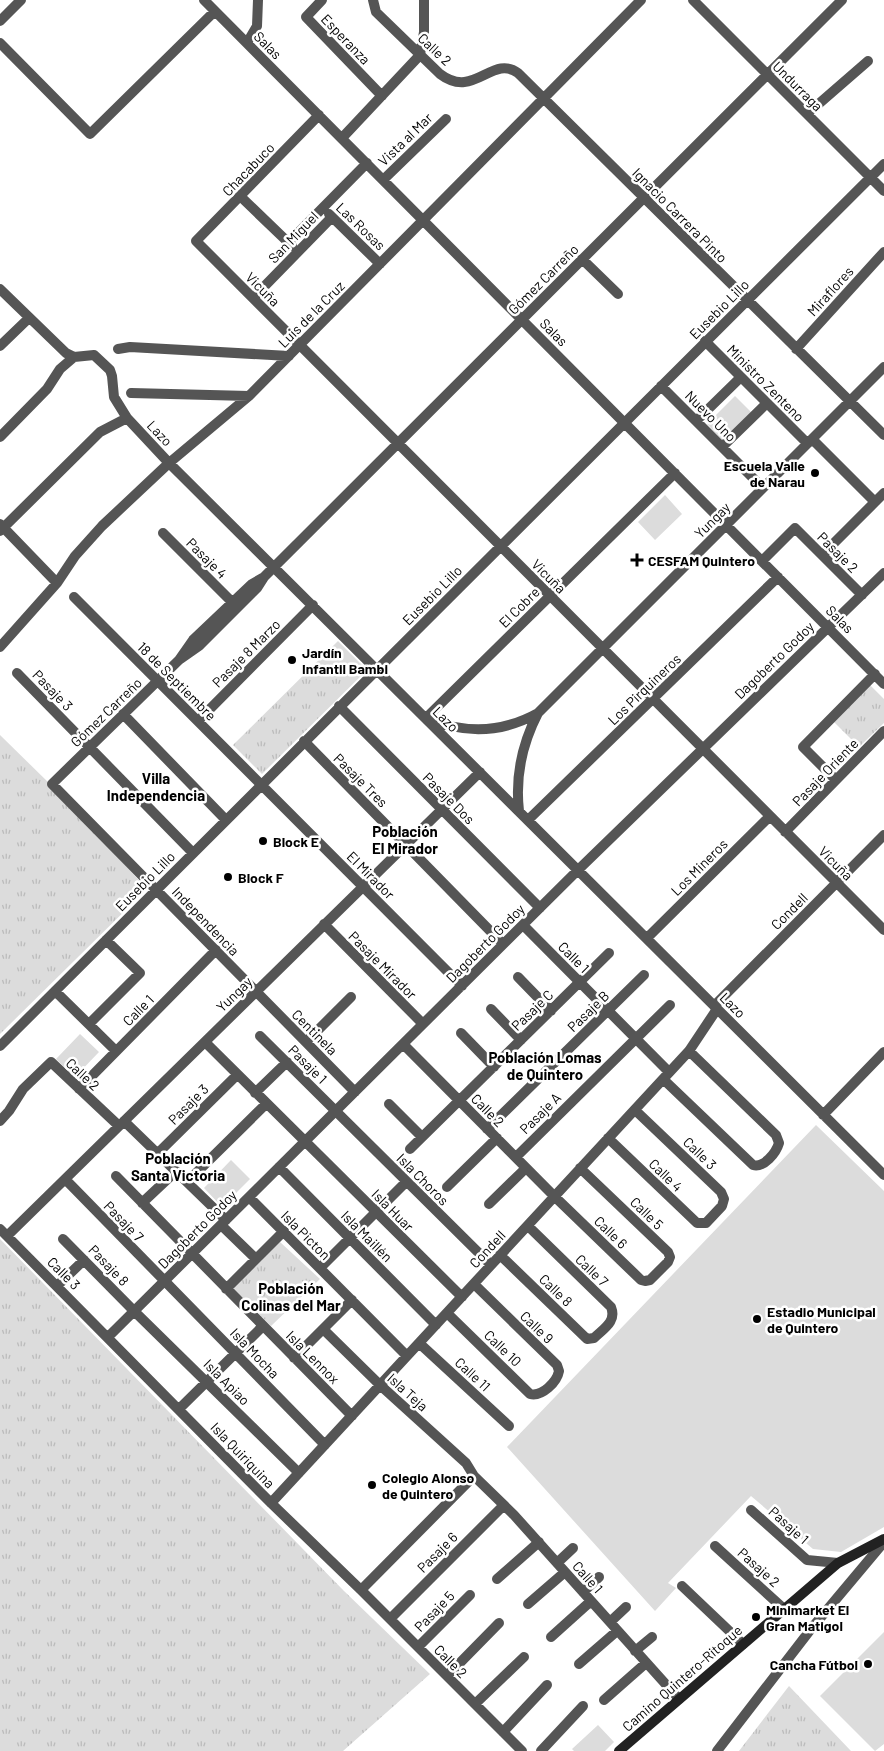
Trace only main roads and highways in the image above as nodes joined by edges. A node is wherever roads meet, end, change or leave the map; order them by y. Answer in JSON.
{"nodes":[{"id":1,"x":884,"y":1541,"type":"edge"},
{"id":2,"x":619,"y":1751,"type":"edge"}],
"edges":[{"from":1,"to":2,"type":"main road","name":"Camino Quintero-Ritoque"}]}
